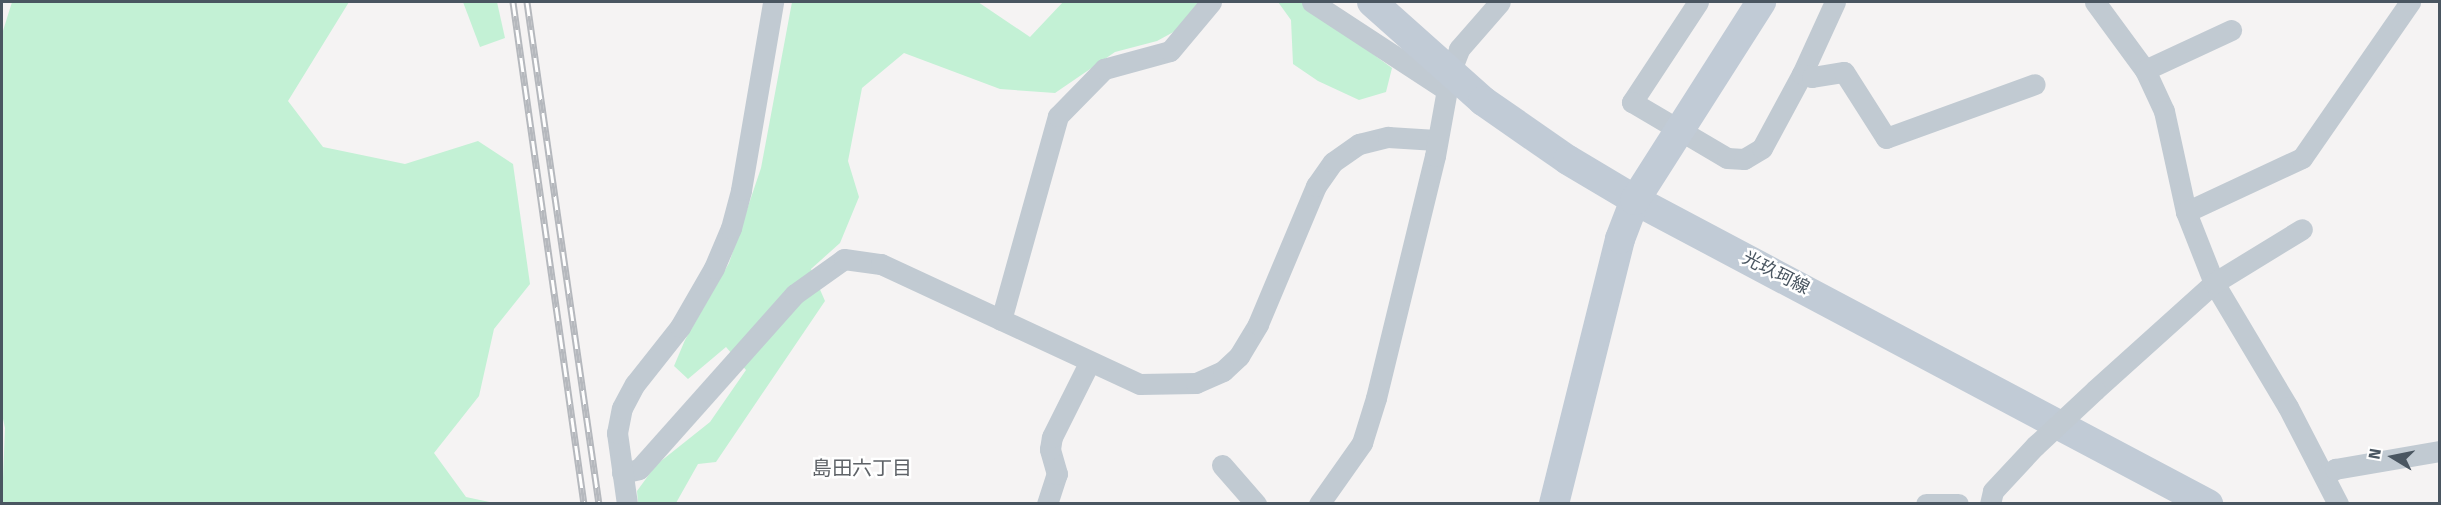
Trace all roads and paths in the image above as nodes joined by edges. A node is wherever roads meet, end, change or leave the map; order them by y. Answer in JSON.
{"nodes":[{"id":1,"x":772,"y":2,"type":"edge"},
{"id":2,"x":1211,"y":2,"type":"edge"},
{"id":3,"x":1312,"y":2,"type":"edge"},
{"id":4,"x":1372,"y":2,"type":"edge"},
{"id":5,"x":1500,"y":2,"type":"edge"},
{"id":6,"x":1698,"y":2,"type":"edge"},
{"id":7,"x":1761,"y":2,"type":"edge"},
{"id":8,"x":1835,"y":2,"type":"edge"},
{"id":9,"x":2095,"y":2,"type":"edge"},
{"id":10,"x":2410,"y":2,"type":"edge"},
{"id":11,"x":2231,"y":30,"type":"dead end"},
{"id":12,"x":2145,"y":70,"type":"junction"},
{"id":13,"x":1802,"y":74,"type":"junction"},
{"id":14,"x":1447,"y":81,"type":"junction"},
{"id":15,"x":2035,"y":84,"type":"dead end"},
{"id":16,"x":1677,"y":130,"type":"junction"},
{"id":17,"x":1436,"y":140,"type":"junction"},
{"id":18,"x":1635,"y":200,"type":"junction"},
{"id":19,"x":2186,"y":212,"type":"junction"},
{"id":20,"x":2302,"y":229,"type":"dead end"},
{"id":21,"x":2214,"y":283,"type":"junction"},
{"id":22,"x":1001,"y":320,"type":"junction"},
{"id":23,"x":1089,"y":363,"type":"junction"},
{"id":24,"x":2439,"y":451,"type":"edge"},
{"id":25,"x":1222,"y":465,"type":"dead end"},
{"id":26,"x":622,"y":473,"type":"junction"},
{"id":27,"x":2326,"y":475,"type":"junction"},
{"id":28,"x":627,"y":504,"type":"edge"},
{"id":29,"x":1047,"y":504,"type":"edge"},
{"id":30,"x":1256,"y":504,"type":"edge"},
{"id":31,"x":1319,"y":504,"type":"edge"},
{"id":32,"x":1554,"y":504,"type":"edge"},
{"id":33,"x":1926,"y":504,"type":"edge"},
{"id":34,"x":1958,"y":504,"type":"edge"},
{"id":35,"x":1990,"y":504,"type":"edge"},
{"id":36,"x":2208,"y":504,"type":"edge"},
{"id":37,"x":2338,"y":504,"type":"edge"}],
"edges":[{"from":1,"to":26,"type":"street"},
{"from":2,"to":22,"type":"street"},
{"from":3,"to":14,"type":"street"},
{"from":4,"to":14,"type":"main road","name":"光玖珂線"},
{"from":5,"to":14,"type":"street"},
{"from":6,"to":16,"type":"street"},
{"from":7,"to":16,"type":"main road"},
{"from":8,"to":13,"type":"street"},
{"from":9,"to":12,"type":"street"},
{"from":10,"to":19,"type":"street"},
{"from":11,"to":12,"type":"street"},
{"from":12,"to":19,"type":"street"},
{"from":13,"to":15,"type":"street"},
{"from":13,"to":16,"type":"street"},
{"from":14,"to":17,"type":"street"},
{"from":14,"to":18,"type":"main road","name":"光玖珂線"},
{"from":16,"to":18,"type":"main road"},
{"from":17,"to":23,"type":"street"},
{"from":17,"to":31,"type":"street"},
{"from":18,"to":32,"type":"main road"},
{"from":18,"to":36,"type":"main road","name":"光玖珂線"},
{"from":19,"to":21,"type":"street"},
{"from":20,"to":21,"type":"street"},
{"from":21,"to":27,"type":"street"},
{"from":21,"to":35,"type":"street","bridge":true},
{"from":22,"to":23,"type":"street"},
{"from":22,"to":26,"type":"street"},
{"from":23,"to":29,"type":"street"},
{"from":24,"to":27,"type":"street"},
{"from":25,"to":30,"type":"street"},
{"from":26,"to":28,"type":"street"},
{"from":27,"to":37,"type":"street"},
{"from":33,"to":34,"type":"street"}]}
